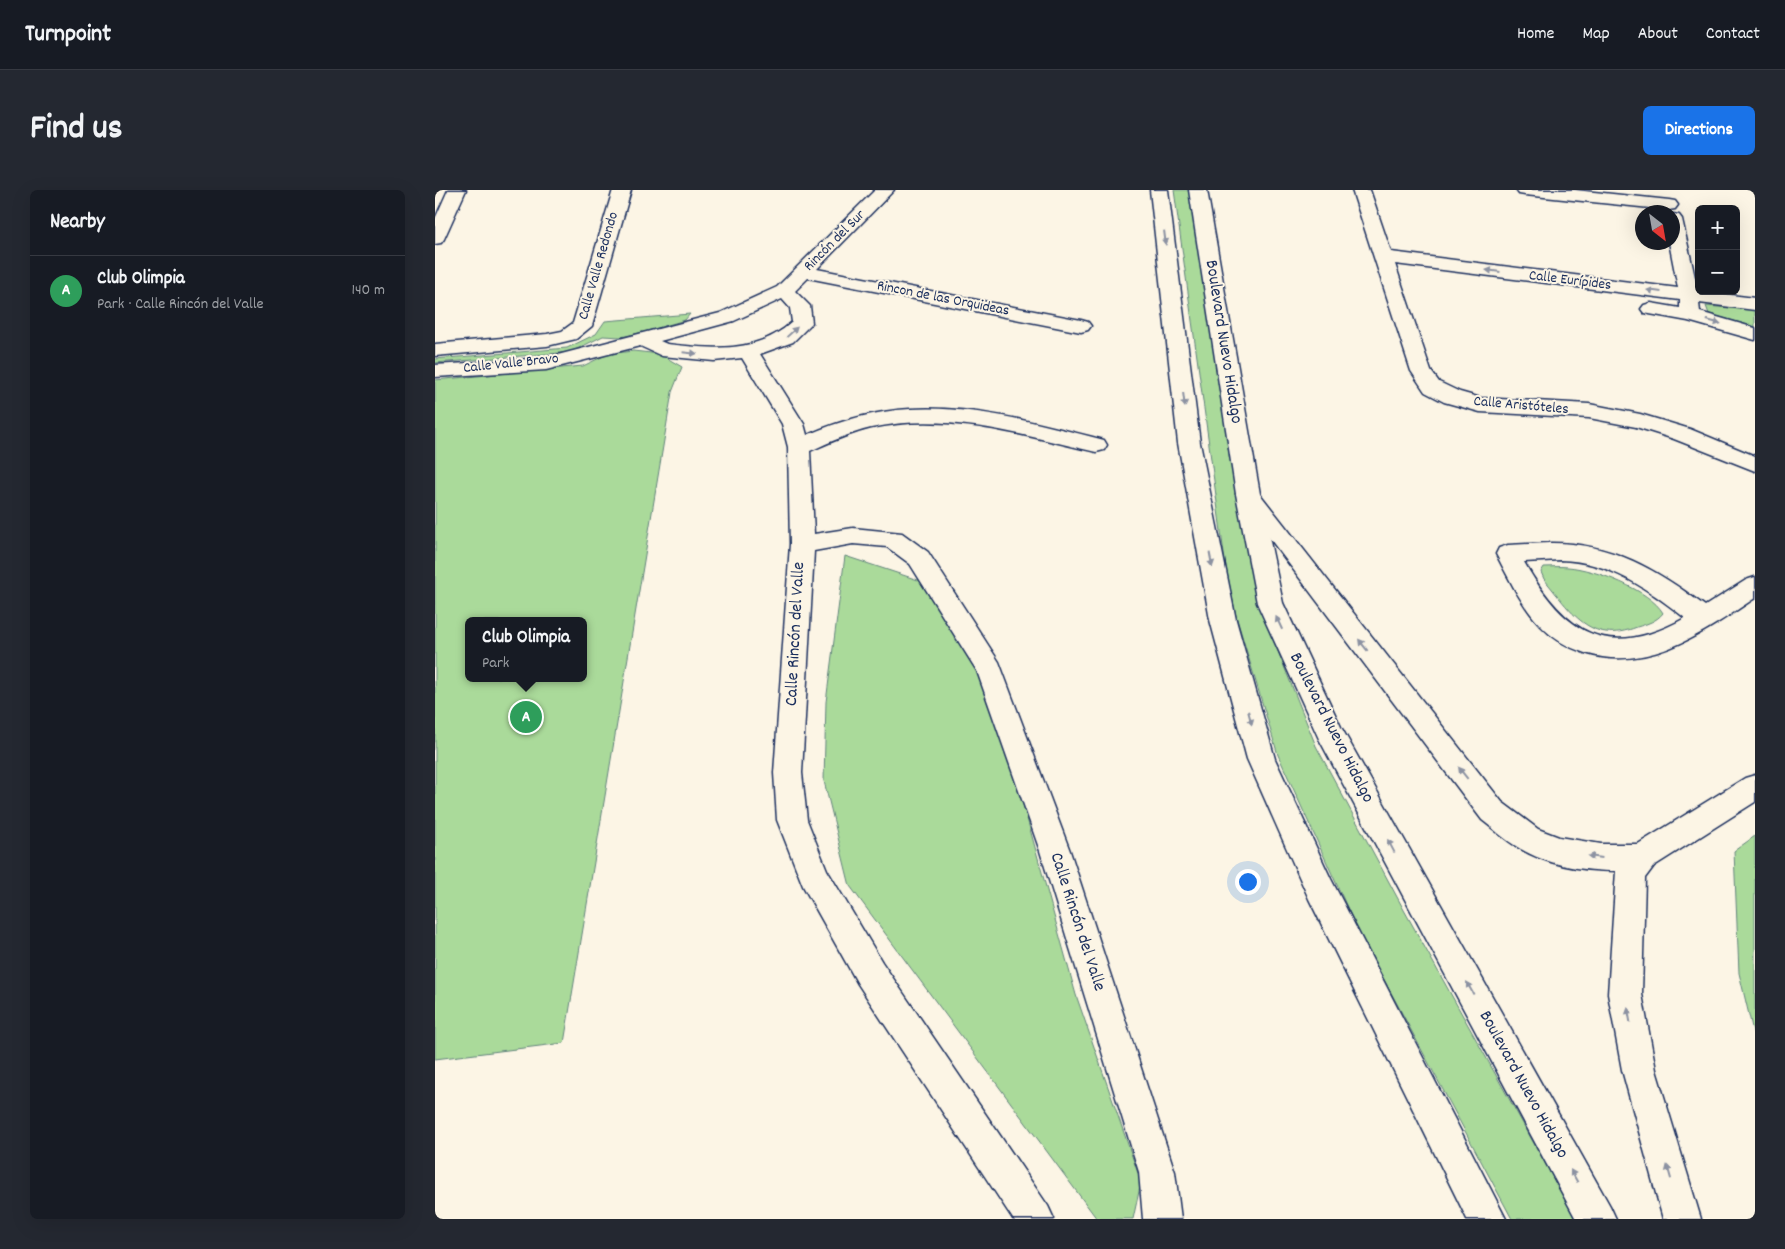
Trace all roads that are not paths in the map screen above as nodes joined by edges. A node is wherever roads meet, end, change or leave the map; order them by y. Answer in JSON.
{"nodes":[{"id":1,"x":457,"y":190,"type":"edge"},
{"id":2,"x":621,"y":190,"type":"edge"},
{"id":3,"x":885,"y":190,"type":"edge"},
{"id":4,"x":1159,"y":190,"type":"edge"},
{"id":5,"x":1199,"y":190,"type":"edge"},
{"id":6,"x":1361,"y":190,"type":"edge"},
{"id":7,"x":1525,"y":190,"type":"edge"},
{"id":8,"x":1653,"y":205,"type":"edge"},
{"id":9,"x":435,"y":239,"type":"edge"},
{"id":10,"x":1679,"y":250,"type":"edge"},
{"id":11,"x":1387,"y":266,"type":"junction"},
{"id":12,"x":805,"y":272,"type":"junction"},
{"id":13,"x":784,"y":291,"type":"junction"},
{"id":14,"x":1689,"y":296,"type":"junction"},
{"id":15,"x":1755,"y":304,"type":"edge"},
{"id":16,"x":1690,"y":316,"type":"junction"},
{"id":17,"x":727,"y":317,"type":"joint"},
{"id":18,"x":1081,"y":326,"type":"dead end"},
{"id":19,"x":1755,"y":334,"type":"edge"},
{"id":20,"x":569,"y":335,"type":"joint"},
{"id":21,"x":644,"y":340,"type":"junction"},
{"id":22,"x":435,"y":350,"type":"edge"},
{"id":23,"x":748,"y":351,"type":"junction"},
{"id":24,"x":435,"y":371,"type":"edge"},
{"id":25,"x":1096,"y":445,"type":"dead end"},
{"id":26,"x":799,"y":447,"type":"junction"},
{"id":27,"x":1755,"y":464,"type":"edge"},
{"id":28,"x":1248,"y":494,"type":"junction"},
{"id":29,"x":801,"y":544,"type":"junction"},
{"id":30,"x":1755,"y":586,"type":"edge"},
{"id":31,"x":1703,"y":618,"type":"junction"},
{"id":32,"x":1755,"y":787,"type":"edge"},
{"id":33,"x":1643,"y":857,"type":"junction"},
{"id":34,"x":1035,"y":1219,"type":"edge"},
{"id":35,"x":1162,"y":1219,"type":"edge"},
{"id":36,"x":1487,"y":1219,"type":"edge"},
{"id":37,"x":1597,"y":1219,"type":"edge"},
{"id":38,"x":1682,"y":1219,"type":"edge"}],
"edges":[{"from":1,"to":9,"type":"street"},
{"from":2,"to":20,"type":"street","name":"Calle Valle Redondo"},
{"from":3,"to":12,"type":"street","name":"Rincón del Sur"},
{"from":4,"to":36,"type":"street","one_way":true},
{"from":5,"to":28,"type":"street","name":"Boulevard Nuevo Hidalgo"},
{"from":6,"to":11,"type":"street","name":"Calle Aristóteles"},
{"from":7,"to":8,"type":"street"},
{"from":10,"to":14,"type":"street"},
{"from":14,"to":11,"type":"street","name":"Calle Eurípides","one_way":true},
{"from":11,"to":16,"type":"street","name":"Calle Eurípides"},
{"from":11,"to":27,"type":"street","name":"Calle Aristóteles"},
{"from":12,"to":13,"type":"street","name":"Rincón del Sur"},
{"from":12,"to":18,"type":"street","name":"Rincon de las Orquideas"},
{"from":13,"to":17,"type":"street","name":"Rincón del Sur"},
{"from":23,"to":13,"type":"street","one_way":true},
{"from":14,"to":15,"type":"street","name":"Calle Eurípides"},
{"from":14,"to":16,"type":"street"},
{"from":16,"to":19,"type":"street","name":"Calle Eurípides","one_way":true},
{"from":17,"to":21,"type":"street","name":"Calle Valle Bravo"},
{"from":20,"to":22,"type":"street","name":"Calle Valle Bravo"},
{"from":21,"to":23,"type":"street","one_way":true},
{"from":21,"to":24,"type":"street","name":"Calle Valle Bravo"},
{"from":23,"to":26,"type":"street"},
{"from":25,"to":26,"type":"street"},
{"from":26,"to":29,"type":"street"},
{"from":33,"to":28,"type":"street","one_way":true},
{"from":37,"to":28,"type":"street","name":"Boulevard Nuevo Hidalgo","one_way":true},
{"from":29,"to":34,"type":"street","name":"Calle Rincón del Valle"},
{"from":29,"to":35,"type":"street","name":"Calle Rincón del Valle"},
{"from":30,"to":31,"type":"street"},
{"from":31,"to":31,"type":"street"},
{"from":32,"to":33,"type":"street"},
{"from":38,"to":33,"type":"street","one_way":true}]}
